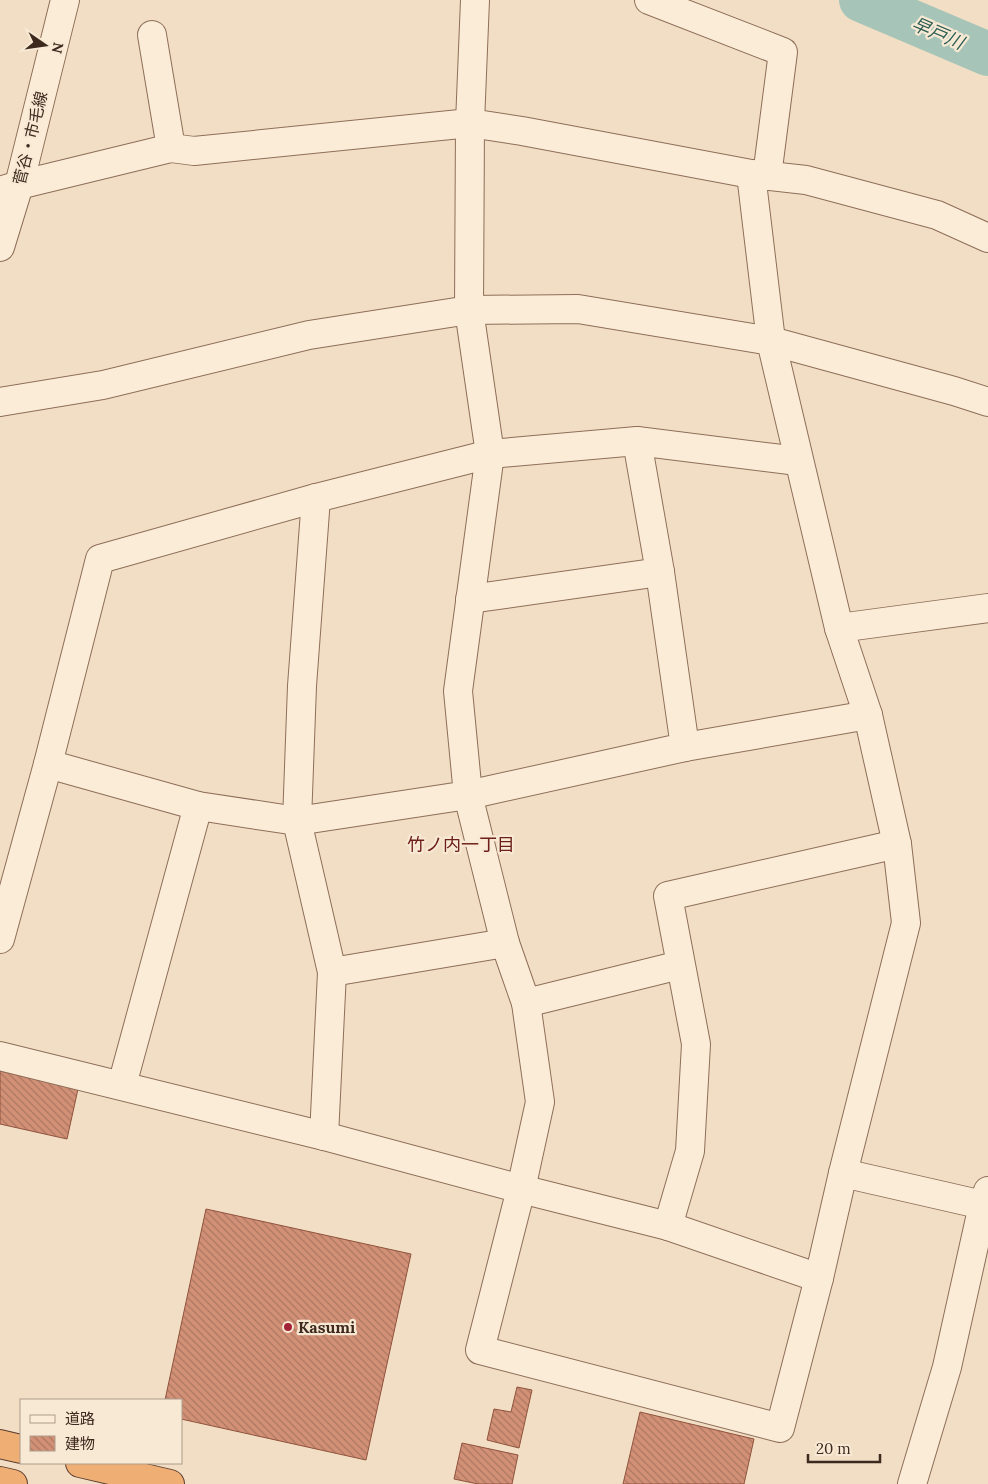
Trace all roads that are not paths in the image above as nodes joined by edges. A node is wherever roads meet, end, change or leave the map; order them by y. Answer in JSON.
{"nodes":[{"id":1,"x":64,"y":0,"type":"edge"},
{"id":2,"x":475,"y":0,"type":"edge"},
{"id":3,"x":649,"y":0,"type":"edge"},
{"id":4,"x":152,"y":35,"type":"dead end"},
{"id":5,"x":470,"y":123,"type":"junction"},
{"id":6,"x":171,"y":148,"type":"junction"},
{"id":7,"x":759,"y":175,"type":"junction"},
{"id":8,"x":9,"y":188,"type":"edge"},
{"id":9,"x":988,"y":238,"type":"edge"},
{"id":10,"x":0,"y":247,"type":"edge"},
{"id":11,"x":469,"y":310,"type":"junction"},
{"id":12,"x":771,"y":341,"type":"junction"},
{"id":13,"x":0,"y":402,"type":"edge"},
{"id":14,"x":988,"y":402,"type":"edge"},
{"id":15,"x":637,"y":441,"type":"junction"},
{"id":16,"x":490,"y":454,"type":"junction"},
{"id":17,"x":798,"y":461,"type":"junction"},
{"id":18,"x":316,"y":498,"type":"junction"},
{"id":19,"x":660,"y":572,"type":"junction"},
{"id":20,"x":470,"y":599,"type":"junction"},
{"id":21,"x":988,"y":608,"type":"edge"},
{"id":22,"x":839,"y":628,"type":"junction"},
{"id":23,"x":868,"y":714,"type":"junction"},
{"id":24,"x":685,"y":747,"type":"junction"},
{"id":25,"x":48,"y":764,"type":"junction"},
{"id":26,"x":468,"y":795,"type":"junction"},
{"id":27,"x":198,"y":806,"type":"junction"},
{"id":28,"x":297,"y":821,"type":"junction"},
{"id":29,"x":898,"y":844,"type":"junction"},
{"id":30,"x":1,"y":931,"type":"edge"},
{"id":31,"x":505,"y":943,"type":"junction"},
{"id":32,"x":680,"y":966,"type":"junction"},
{"id":33,"x":332,"y":972,"type":"junction"},
{"id":34,"x":526,"y":1003,"type":"junction"},
{"id":35,"x":0,"y":1056,"type":"edge"},
{"id":36,"x":122,"y":1085,"type":"junction"},
{"id":37,"x":324,"y":1136,"type":"junction"},
{"id":38,"x":843,"y":1172,"type":"junction"},
{"id":39,"x":520,"y":1190,"type":"junction"},
{"id":40,"x":986,"y":1198,"type":"edge"},
{"id":41,"x":668,"y":1226,"type":"junction"},
{"id":42,"x":819,"y":1278,"type":"junction"},
{"id":43,"x":0,"y":1444,"type":"edge"},
{"id":44,"x":20,"y":1449,"type":"edge"},
{"id":45,"x":84,"y":1464,"type":"edge"},
{"id":46,"x":0,"y":1481,"type":"edge"},
{"id":47,"x":13,"y":1484,"type":"edge"},
{"id":48,"x":170,"y":1484,"type":"edge"},
{"id":49,"x":912,"y":1484,"type":"edge"}],
"edges":[{"from":1,"to":8,"type":"street","name":"菅谷・市毛線"},
{"from":2,"to":5,"type":"street"},
{"from":3,"to":7,"type":"street"},
{"from":4,"to":6,"type":"street"},
{"from":5,"to":6,"type":"street"},
{"from":5,"to":7,"type":"street"},
{"from":5,"to":11,"type":"street"},
{"from":6,"to":8,"type":"street"},
{"from":7,"to":9,"type":"street"},
{"from":7,"to":12,"type":"street"},
{"from":8,"to":10,"type":"street","name":"菅谷・市毛線"},
{"from":11,"to":12,"type":"street"},
{"from":11,"to":13,"type":"street"},
{"from":11,"to":16,"type":"street"},
{"from":12,"to":14,"type":"street"},
{"from":12,"to":17,"type":"street"},
{"from":15,"to":16,"type":"street"},
{"from":15,"to":17,"type":"street"},
{"from":15,"to":19,"type":"street"},
{"from":16,"to":18,"type":"street"},
{"from":16,"to":20,"type":"street"},
{"from":17,"to":22,"type":"street"},
{"from":18,"to":25,"type":"street"},
{"from":18,"to":28,"type":"street"},
{"from":19,"to":20,"type":"street"},
{"from":19,"to":24,"type":"street"},
{"from":20,"to":26,"type":"street"},
{"from":21,"to":22,"type":"street"},
{"from":22,"to":23,"type":"street"},
{"from":23,"to":24,"type":"street"},
{"from":23,"to":29,"type":"street"},
{"from":24,"to":26,"type":"street"},
{"from":25,"to":27,"type":"street"},
{"from":25,"to":30,"type":"street"},
{"from":26,"to":28,"type":"street"},
{"from":26,"to":31,"type":"street"},
{"from":27,"to":28,"type":"street"},
{"from":27,"to":36,"type":"street"},
{"from":28,"to":33,"type":"street"},
{"from":29,"to":32,"type":"street"},
{"from":29,"to":38,"type":"street"},
{"from":31,"to":33,"type":"street"},
{"from":31,"to":34,"type":"street"},
{"from":32,"to":34,"type":"street"},
{"from":32,"to":41,"type":"street"},
{"from":33,"to":37,"type":"street"},
{"from":34,"to":39,"type":"street"},
{"from":35,"to":36,"type":"street"},
{"from":36,"to":37,"type":"street"},
{"from":37,"to":39,"type":"street"},
{"from":38,"to":40,"type":"street"},
{"from":38,"to":42,"type":"street"},
{"from":39,"to":41,"type":"street"},
{"from":39,"to":42,"type":"street"},
{"from":40,"to":49,"type":"street"},
{"from":41,"to":42,"type":"street"},
{"from":43,"to":44,"type":"highway"},
{"from":45,"to":48,"type":"highway"},
{"from":46,"to":47,"type":"highway"}]}
